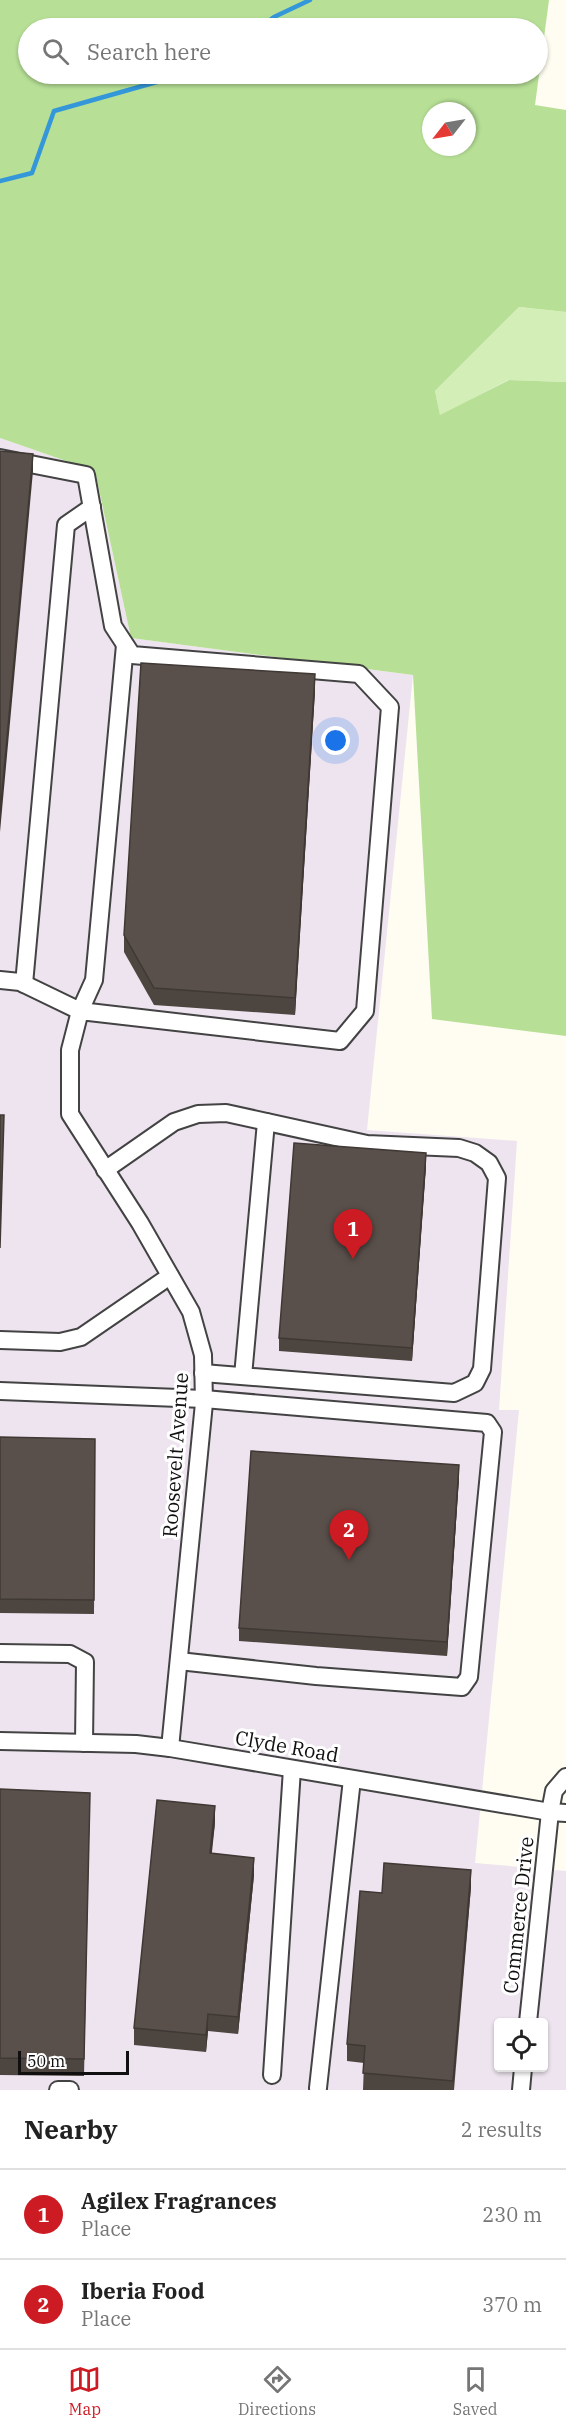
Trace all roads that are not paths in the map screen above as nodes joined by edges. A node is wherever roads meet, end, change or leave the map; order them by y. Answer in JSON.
{"nodes":[{"id":1,"x":0,"y":458,"type":"edge"},
{"id":2,"x":92,"y":507,"type":"junction"},
{"id":3,"x":125,"y":645,"type":"junction"},
{"id":4,"x":0,"y":980,"type":"edge"},
{"id":5,"x":24,"y":984,"type":"junction"},
{"id":6,"x":80,"y":1011,"type":"junction"},
{"id":7,"x":266,"y":1122,"type":"junction"},
{"id":8,"x":105,"y":1170,"type":"junction"},
{"id":9,"x":170,"y":1276,"type":"junction"},
{"id":10,"x":0,"y":1340,"type":"edge"},
{"id":11,"x":203,"y":1373,"type":"junction"},
{"id":12,"x":243,"y":1377,"type":"junction"},
{"id":13,"x":0,"y":1391,"type":"edge"},
{"id":14,"x":204,"y":1399,"type":"junction"},
{"id":15,"x":0,"y":1653,"type":"edge"},
{"id":16,"x":179,"y":1661,"type":"junction"},
{"id":17,"x":0,"y":1741,"type":"edge"},
{"id":18,"x":84,"y":1743,"type":"junction"},
{"id":19,"x":170,"y":1748,"type":"junction"},
{"id":20,"x":292,"y":1768,"type":"junction"},
{"id":21,"x":566,"y":1777,"type":"edge"},
{"id":22,"x":352,"y":1779,"type":"junction"},
{"id":23,"x":558,"y":1813,"type":"edge"},
{"id":24,"x":529,"y":2018,"type":"edge"},
{"id":25,"x":523,"y":2072,"type":"edge"},
{"id":26,"x":272,"y":2075,"type":"dead end"},
{"id":27,"x":318,"y":2088,"type":"dead end"},
{"id":28,"x":58,"y":2090,"type":"edge"},
{"id":29,"x":70,"y":2090,"type":"edge"},
{"id":30,"x":521,"y":2090,"type":"edge"}],
"edges":[{"from":1,"to":2,"type":"street"},
{"from":2,"to":3,"type":"street"},
{"from":2,"to":5,"type":"street"},
{"from":3,"to":6,"type":"street","name":"Roosevelt Avenue"},
{"from":3,"to":6,"type":"street"},
{"from":4,"to":5,"type":"street"},
{"from":5,"to":6,"type":"street"},
{"from":6,"to":8,"type":"street","name":"Roosevelt Avenue"},
{"from":7,"to":8,"type":"street"},
{"from":7,"to":12,"type":"street"},
{"from":7,"to":12,"type":"street"},
{"from":8,"to":9,"type":"street","name":"Roosevelt Avenue"},
{"from":9,"to":10,"type":"street"},
{"from":9,"to":11,"type":"street","name":"Roosevelt Avenue"},
{"from":11,"to":12,"type":"street"},
{"from":11,"to":14,"type":"street","name":"Roosevelt Avenue"},
{"from":13,"to":14,"type":"street"},
{"from":14,"to":16,"type":"street","name":"Roosevelt Avenue"},
{"from":14,"to":16,"type":"street"},
{"from":15,"to":18,"type":"street"},
{"from":16,"to":19,"type":"street","name":"Roosevelt Avenue"},
{"from":17,"to":18,"type":"street","name":"Clyde Road"},
{"from":18,"to":19,"type":"street","name":"Clyde Road"},
{"from":19,"to":20,"type":"street","name":"Clyde Road"},
{"from":20,"to":22,"type":"street","name":"Clyde Road"},
{"from":20,"to":26,"type":"street"},
{"from":21,"to":23,"type":"street","name":"Commerce Drive"},
{"from":22,"to":23,"type":"street","name":"Clyde Road"},
{"from":22,"to":27,"type":"street"},
{"from":23,"to":24,"type":"street","name":"Commerce Drive"},
{"from":25,"to":30,"type":"street"},
{"from":28,"to":29,"type":"street"}]}
